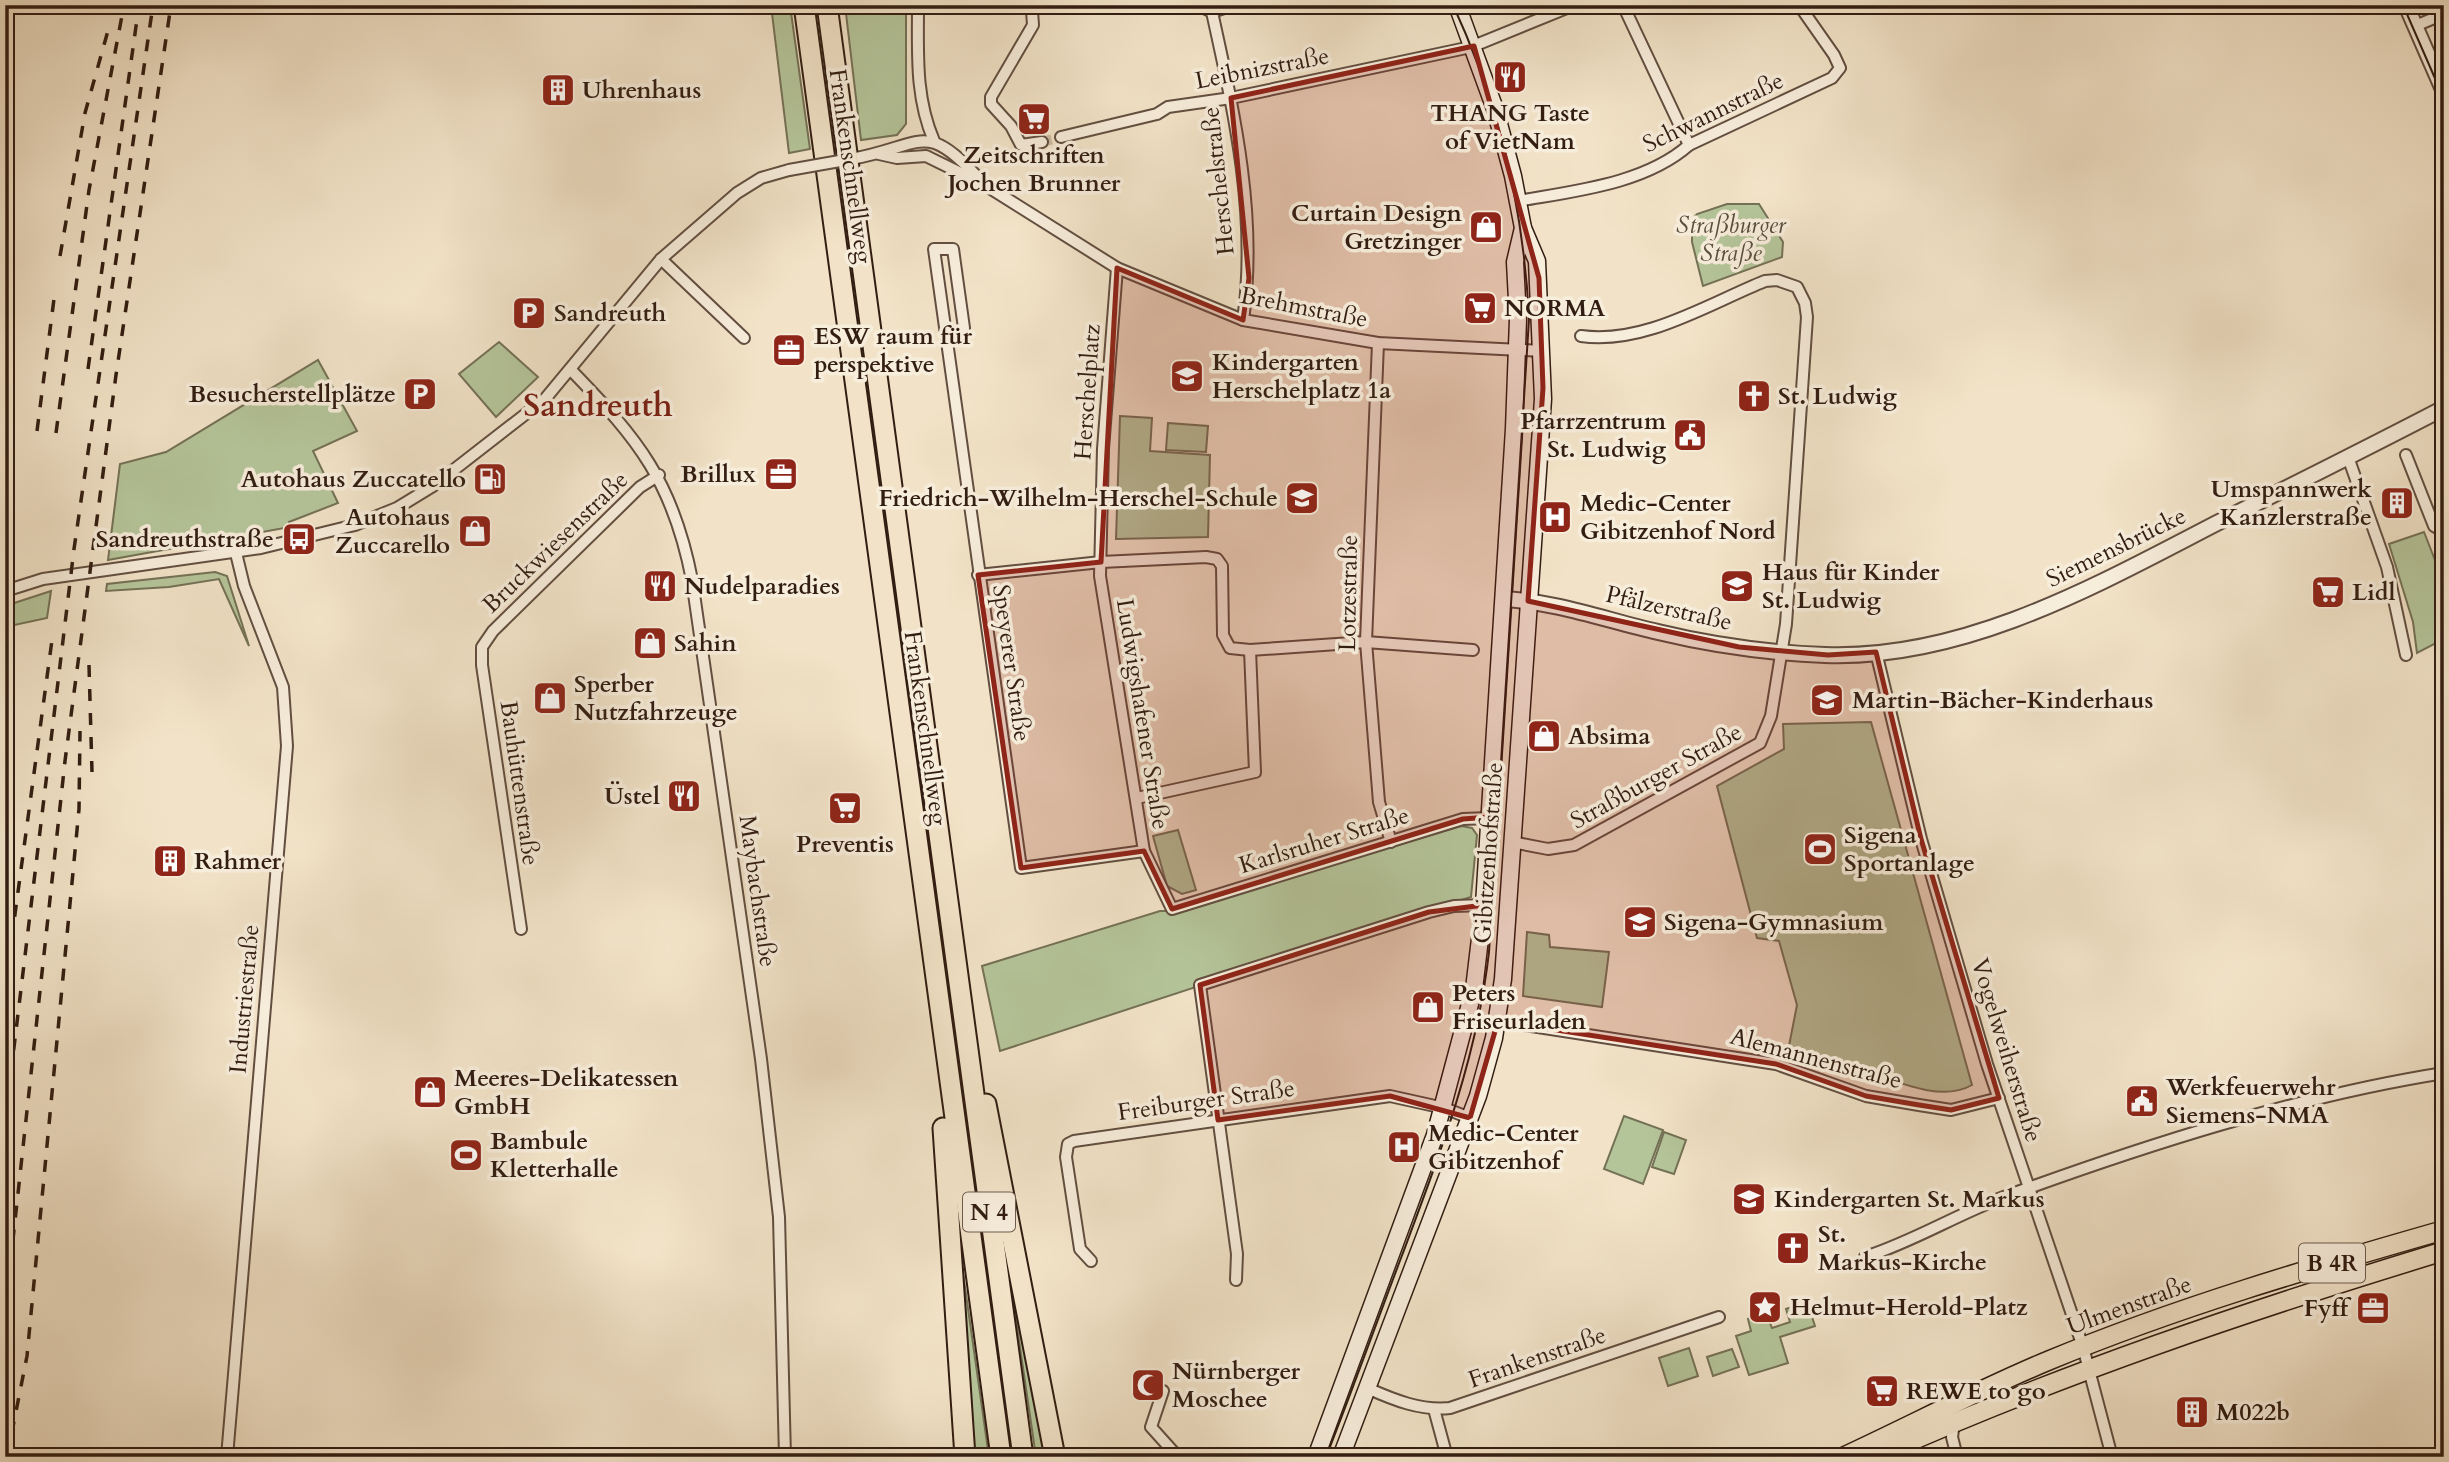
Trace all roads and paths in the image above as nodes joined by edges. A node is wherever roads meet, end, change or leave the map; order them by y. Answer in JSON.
{"nodes":[{"id":1,"x":804,"y":5,"type":"edge"},
{"id":2,"x":827,"y":5,"type":"edge"},
{"id":3,"x":918,"y":5,"type":"edge"},
{"id":4,"x":1036,"y":5,"type":"edge"},
{"id":5,"x":1198,"y":5,"type":"edge"},
{"id":6,"x":1233,"y":5,"type":"edge"},
{"id":7,"x":1457,"y":5,"type":"edge"},
{"id":8,"x":1574,"y":5,"type":"edge"},
{"id":9,"x":1623,"y":5,"type":"edge"},
{"id":10,"x":1799,"y":5,"type":"edge"},
{"id":11,"x":2406,"y":5,"type":"edge"},
{"id":12,"x":1212,"y":12,"type":"junction"},
{"id":13,"x":2444,"y":14,"type":"edge"},
{"id":14,"x":2415,"y":26,"type":"junction"},
{"id":15,"x":1474,"y":46,"type":"junction"},
{"id":16,"x":2444,"y":92,"type":"edge"},
{"id":17,"x":1231,"y":98,"type":"junction"},
{"id":18,"x":1061,"y":137,"type":"tunnel mouth"},
{"id":19,"x":934,"y":141,"type":"junction"},
{"id":20,"x":1042,"y":142,"type":"tunnel mouth"},
{"id":21,"x":1689,"y":145,"type":"junction"},
{"id":22,"x":879,"y":154,"type":"junction"},
{"id":23,"x":926,"y":156,"type":"junction"},
{"id":24,"x":985,"y":185,"type":"junction"},
{"id":25,"x":1518,"y":201,"type":"junction"},
{"id":26,"x":1523,"y":228,"type":"junction"},
{"id":27,"x":660,"y":258,"type":"junction"},
{"id":28,"x":1117,"y":268,"type":"junction"},
{"id":29,"x":1243,"y":320,"type":"junction"},
{"id":30,"x":1581,"y":337,"type":"dead end"},
{"id":31,"x":744,"y":338,"type":"dead end"},
{"id":32,"x":947,"y":342,"type":"junction"},
{"id":33,"x":1378,"y":343,"type":"junction"},
{"id":34,"x":1543,"y":351,"type":"junction"},
{"id":35,"x":1518,"y":352,"type":"junction"},
{"id":36,"x":571,"y":370,"type":"junction"},
{"id":37,"x":2444,"y":408,"type":"edge"},
{"id":38,"x":2406,"y":455,"type":"dead end"},
{"id":39,"x":2341,"y":460,"type":"junction"},
{"id":40,"x":659,"y":475,"type":"junction"},
{"id":41,"x":2444,"y":532,"type":"edge"},
{"id":42,"x":236,"y":553,"type":"junction"},
{"id":43,"x":1101,"y":562,"type":"junction"},
{"id":44,"x":978,"y":575,"type":"junction"},
{"id":45,"x":5,"y":591,"type":"edge"},
{"id":46,"x":1503,"y":599,"type":"junction"},
{"id":47,"x":1528,"y":601,"type":"junction"},
{"id":48,"x":1366,"y":642,"type":"junction"},
{"id":49,"x":484,"y":643,"type":"joint"},
{"id":50,"x":1908,"y":647,"type":"joint"},
{"id":51,"x":1250,"y":650,"type":"junction"},
{"id":52,"x":1473,"y":650,"type":"dead end"},
{"id":53,"x":1781,"y":652,"type":"junction"},
{"id":54,"x":1876,"y":652,"type":"junction"},
{"id":55,"x":2406,"y":655,"type":"dead end"},
{"id":56,"x":1137,"y":798,"type":"junction"},
{"id":57,"x":1489,"y":818,"type":"junction"},
{"id":58,"x":1391,"y":842,"type":"junction"},
{"id":59,"x":1512,"y":842,"type":"junction"},
{"id":60,"x":1144,"y":851,"type":"junction"},
{"id":61,"x":1484,"y":905,"type":"junction"},
{"id":62,"x":1172,"y":909,"type":"joint"},
{"id":63,"x":521,"y":929,"type":"dead end"},
{"id":64,"x":956,"y":967,"type":"junction"},
{"id":65,"x":935,"y":980,"type":"junction"},
{"id":66,"x":1497,"y":1021,"type":"junction"},
{"id":67,"x":2444,"y":1073,"type":"edge"},
{"id":68,"x":1999,"y":1098,"type":"junction"},
{"id":69,"x":1444,"y":1108,"type":"junction"},
{"id":70,"x":1470,"y":1118,"type":"junction"},
{"id":71,"x":1218,"y":1121,"type":"junction"},
{"id":72,"x":2028,"y":1189,"type":"junction"},
{"id":73,"x":2444,"y":1230,"type":"edge"},
{"id":74,"x":2444,"y":1251,"type":"edge"},
{"id":75,"x":1865,"y":1257,"type":"dead end"},
{"id":76,"x":1091,"y":1261,"type":"dead end"},
{"id":77,"x":1236,"y":1280,"type":"dead end"},
{"id":78,"x":1720,"y":1317,"type":"dead end"},
{"id":79,"x":2083,"y":1347,"type":"junction"},
{"id":80,"x":2089,"y":1368,"type":"junction"},
{"id":81,"x":1367,"y":1388,"type":"junction"},
{"id":82,"x":1163,"y":1391,"type":"dead end"},
{"id":83,"x":1434,"y":1409,"type":"junction"},
{"id":84,"x":1954,"y":1422,"type":"junction"},
{"id":85,"x":227,"y":1457,"type":"edge"},
{"id":86,"x":785,"y":1457,"type":"edge"},
{"id":87,"x":965,"y":1457,"type":"edge"},
{"id":88,"x":1001,"y":1457,"type":"edge"},
{"id":89,"x":1023,"y":1457,"type":"edge"},
{"id":90,"x":1055,"y":1457,"type":"edge"},
{"id":91,"x":1178,"y":1457,"type":"edge"},
{"id":92,"x":1316,"y":1457,"type":"edge"},
{"id":93,"x":1341,"y":1457,"type":"edge"},
{"id":94,"x":1447,"y":1457,"type":"edge"},
{"id":95,"x":1843,"y":1457,"type":"edge"},
{"id":96,"x":1875,"y":1457,"type":"edge"},
{"id":97,"x":1956,"y":1457,"type":"edge"},
{"id":98,"x":2112,"y":1457,"type":"edge"}],
"edges":[{"from":1,"to":65,"type":"highway","name":"Frankenschnellweg"},
{"from":2,"to":64,"type":"highway","name":"Frankenschnellweg"},
{"from":3,"to":19,"type":"street"},
{"from":4,"to":20,"type":"street"},
{"from":5,"to":12,"type":"street"},
{"from":6,"to":12,"type":"street"},
{"from":7,"to":15,"type":"main road","name":"Gibitzenhofstraße"},
{"from":8,"to":15,"type":"street","name":"Leibnizstraße"},
{"from":9,"to":21,"type":"street"},
{"from":10,"to":21,"type":"street","name":"Schwannstraße"},
{"from":11,"to":14,"type":"street"},
{"from":12,"to":17,"type":"street","name":"Herschelstraße"},
{"from":13,"to":14,"type":"street"},
{"from":14,"to":16,"type":"street"},
{"from":15,"to":17,"type":"street","name":"Leibnizstraße"},
{"from":15,"to":25,"type":"main road","name":"Gibitzenhofstraße"},
{"from":17,"to":18,"type":"street","name":"Leibnizstraße"},
{"from":17,"to":29,"type":"street","name":"Herschelstraße"},
{"from":19,"to":22,"type":"street"},
{"from":19,"to":23,"type":"street"},
{"from":19,"to":24,"type":"street"},
{"from":21,"to":25,"type":"street","name":"Schwannstraße"},
{"from":22,"to":23,"type":"street"},
{"from":22,"to":27,"type":"street","bridge":true},
{"from":23,"to":24,"type":"street"},
{"from":24,"to":28,"type":"street","name":"Brehmstraße"},
{"from":25,"to":26,"type":"main road","name":"Gibitzenhofstraße"},
{"from":26,"to":34,"type":"main road","name":"Gibitzenhofstraße"},
{"from":26,"to":35,"type":"main road","name":"Gibitzenhofstraße"},
{"from":27,"to":31,"type":"street"},
{"from":27,"to":36,"type":"street"},
{"from":28,"to":29,"type":"street","name":"Brehmstraße"},
{"from":28,"to":43,"type":"street","name":"Herschelplatz"},
{"from":29,"to":33,"type":"street","name":"Brehmstraße"},
{"from":30,"to":53,"type":"street","name":"Straßburger Straße"},
{"from":32,"to":32,"type":"street","name":"Speyerer Straße"},
{"from":32,"to":44,"type":"street","name":"Speyerer Straße"},
{"from":33,"to":35,"type":"street","name":"Brehmstraße"},
{"from":33,"to":48,"type":"street","name":"Lotzestraße"},
{"from":34,"to":35,"type":"street","name":"Brehmstraße"},
{"from":34,"to":47,"type":"main road","name":"Gibitzenhofstraße"},
{"from":35,"to":46,"type":"main road","name":"Gibitzenhofstraße"},
{"from":36,"to":40,"type":"street","name":"Maybachstraße"},
{"from":36,"to":42,"type":"street"},
{"from":37,"to":39,"type":"street"},
{"from":38,"to":41,"type":"street"},
{"from":39,"to":50,"type":"street","name":"Siemensbrücke"},
{"from":39,"to":55,"type":"street"},
{"from":40,"to":49,"type":"street","name":"Bruckwiesenstraße"},
{"from":40,"to":86,"type":"street","name":"Maybachstraße"},
{"from":42,"to":45,"type":"street"},
{"from":42,"to":85,"type":"street","name":"Industriestraße"},
{"from":43,"to":44,"type":"street"},
{"from":43,"to":51,"type":"street"},
{"from":43,"to":56,"type":"street","name":"Ludwigshafener Straße"},
{"from":44,"to":60,"type":"street","name":"Speyerer Straße"},
{"from":46,"to":47,"type":"street","name":"Pfälzerstraße"},
{"from":46,"to":57,"type":"main road","name":"Gibitzenhofstraße"},
{"from":47,"to":53,"type":"street","name":"Pfälzerstraße"},
{"from":47,"to":59,"type":"main road","name":"Gibitzenhofstraße"},
{"from":48,"to":51,"type":"street"},
{"from":48,"to":52,"type":"street"},
{"from":48,"to":58,"type":"street","name":"Lotzestraße"},
{"from":49,"to":63,"type":"street","name":"Bauhüttenstraße"},
{"from":50,"to":54,"type":"street","name":"Pfälzerstraße"},
{"from":51,"to":56,"type":"street"},
{"from":53,"to":54,"type":"street","name":"Pfälzerstraße"},
{"from":53,"to":59,"type":"street","name":"Straßburger Straße"},
{"from":54,"to":68,"type":"street","name":"Vogelweiherstraße"},
{"from":56,"to":60,"type":"street","name":"Ludwigshafener Straße"},
{"from":57,"to":58,"type":"street","name":"Karlsruher Straße"},
{"from":57,"to":61,"type":"main road","name":"Gibitzenhofstraße"},
{"from":58,"to":62,"type":"street","name":"Karlsruher Straße"},
{"from":59,"to":66,"type":"main road","name":"Gibitzenhofstraße"},
{"from":60,"to":62,"type":"street","name":"Ludwigshafener Straße"},
{"from":61,"to":69,"type":"main road","name":"Gibitzenhofstraße"},
{"from":61,"to":71,"type":"street"},
{"from":64,"to":89,"type":"highway","name":"Frankenschnellweg","number":"N 4"},
{"from":64,"to":90,"type":"highway"},
{"from":65,"to":87,"type":"highway"},
{"from":65,"to":88,"type":"highway","name":"Frankenschnellweg","number":"N 4"},
{"from":66,"to":68,"type":"street","name":"Alemannenstraße"},
{"from":66,"to":70,"type":"main road","name":"Gibitzenhofstraße"},
{"from":67,"to":72,"type":"street"},
{"from":68,"to":72,"type":"street","name":"Vogelweiherstraße"},
{"from":69,"to":70,"type":"street","name":"Freiburger Straße"},
{"from":69,"to":71,"type":"street","name":"Freiburger Straße"},
{"from":69,"to":92,"type":"main road","name":"Gibitzenhofstraße"},
{"from":70,"to":81,"type":"main road","name":"Gibitzenhofstraße"},
{"from":71,"to":76,"type":"street","name":"Freiburger Straße"},
{"from":71,"to":77,"type":"street"},
{"from":72,"to":75,"type":"street"},
{"from":72,"to":79,"type":"street","name":"Vogelweiherstraße"},
{"from":73,"to":79,"type":"main road","name":"Ulmenstraße","number":"B 4R"},
{"from":74,"to":80,"type":"main road","name":"Ulmenstraße","number":"B 4R"},
{"from":78,"to":83,"type":"street","name":"Frankenstraße"},
{"from":79,"to":80,"type":"street","name":"Vogelweiherstraße"},
{"from":79,"to":95,"type":"main road","name":"Ulmenstraße","number":"B 4R"},
{"from":80,"to":84,"type":"main road","name":"Ulmenstraße","number":"B 4R"},
{"from":80,"to":98,"type":"street","name":"Vogelweiherstraße"},
{"from":81,"to":83,"type":"street","name":"Frankenstraße"},
{"from":81,"to":93,"type":"main road","name":"Gibitzenhofstraße"},
{"from":82,"to":91,"type":"street"},
{"from":83,"to":94,"type":"street"},
{"from":84,"to":96,"type":"main road","name":"Ulmenstraße","number":"B 4R"},
{"from":84,"to":97,"type":"street"}]}
